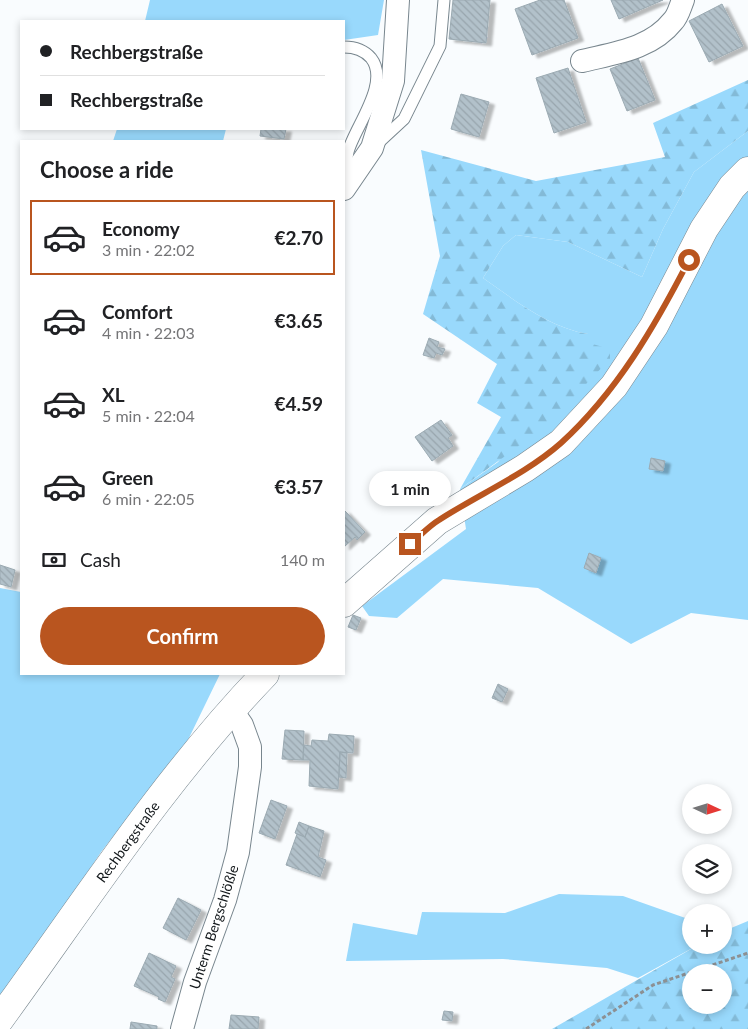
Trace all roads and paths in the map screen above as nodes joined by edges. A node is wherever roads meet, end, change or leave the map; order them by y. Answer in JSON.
{"nodes":[{"id":1,"x":398,"y":0,"type":"edge"},
{"id":2,"x":444,"y":0,"type":"edge"},
{"id":3,"x":683,"y":0,"type":"edge"},
{"id":4,"x":345,"y":47,"type":"edge"},
{"id":5,"x":582,"y":61,"type":"dead end"},
{"id":6,"x":372,"y":148,"type":"junction"},
{"id":7,"x":748,"y":171,"type":"edge"},
{"id":8,"x":345,"y":180,"type":"edge"},
{"id":9,"x":345,"y":188,"type":"edge"},
{"id":10,"x":345,"y":602,"type":"edge"},
{"id":11,"x":264,"y":675,"type":"edge"},
{"id":12,"x":231,"y":710,"type":"junction"},
{"id":13,"x":748,"y":953,"type":"edge"},
{"id":14,"x":0,"y":1019,"type":"edge"},
{"id":15,"x":182,"y":1029,"type":"edge"},
{"id":16,"x":586,"y":1029,"type":"edge"}],
"edges":[{"from":1,"to":6,"type":"street"},
{"from":2,"to":6,"type":"lane"},
{"from":3,"to":5,"type":"street"},
{"from":4,"to":8,"type":"lane"},
{"from":6,"to":9,"type":"street"},
{"from":7,"to":10,"type":"main road"},
{"from":11,"to":12,"type":"main road","name":"Rechbergstraße"},
{"from":12,"to":14,"type":"main road","name":"Rechbergstraße"},
{"from":12,"to":15,"type":"street","name":"Unterm Bergschlößle"},
{"from":13,"to":16,"type":"path"}]}
